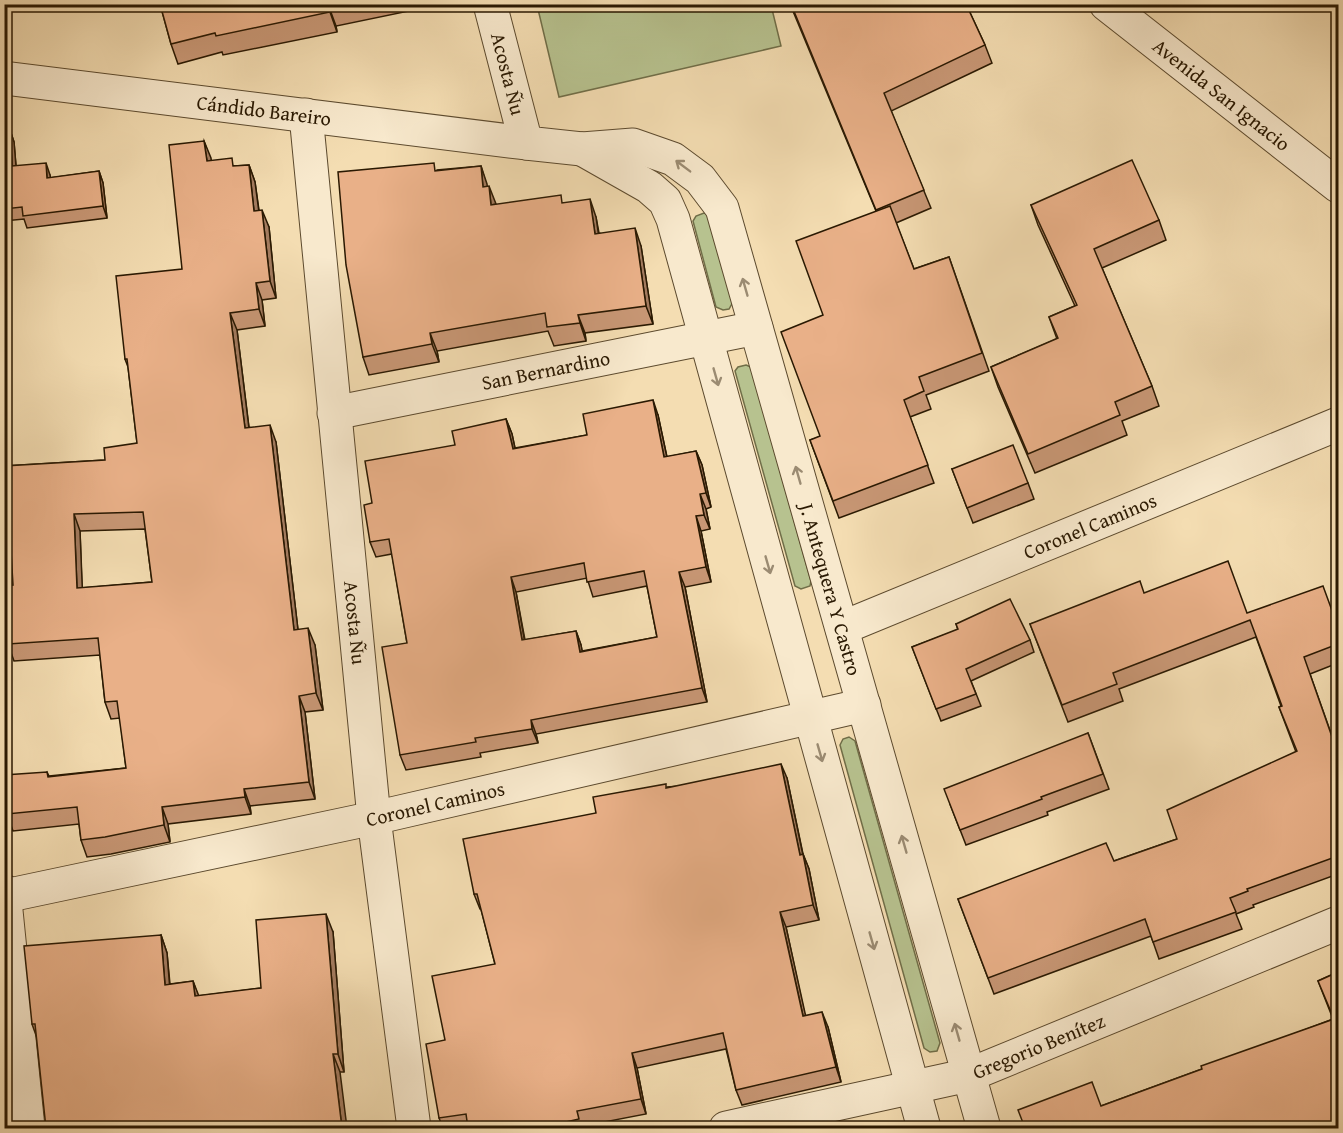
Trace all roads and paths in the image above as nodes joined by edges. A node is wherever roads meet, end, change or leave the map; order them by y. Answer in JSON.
{"nodes":[{"id":1,"x":490,"y":4,"type":"edge"},
{"id":2,"x":1106,"y":4,"type":"edge"},
{"id":3,"x":4,"y":78,"type":"edge"},
{"id":4,"x":306,"y":115,"type":"junction"},
{"id":5,"x":526,"y":143,"type":"junction"},
{"id":6,"x":582,"y":149,"type":"junction"},
{"id":7,"x":1338,"y":186,"type":"edge"},
{"id":8,"x":756,"y":328,"type":"junction"},
{"id":9,"x":705,"y":339,"type":"junction"},
{"id":10,"x":334,"y":413,"type":"junction"},
{"id":11,"x":1338,"y":424,"type":"edge"},
{"id":12,"x":842,"y":628,"type":"junction"},
{"id":13,"x":864,"y":705,"type":"junction"},
{"id":14,"x":810,"y":717,"type":"junction"},
{"id":15,"x":374,"y":818,"type":"junction"},
{"id":16,"x":4,"y":891,"type":"edge"},
{"id":17,"x":5,"y":896,"type":"edge"},
{"id":18,"x":1338,"y":923,"type":"edge"},
{"id":19,"x":969,"y":1075,"type":"junction"},
{"id":20,"x":913,"y":1087,"type":"junction"},
{"id":21,"x":15,"y":1091,"type":"edge"},
{"id":22,"x":28,"y":1128,"type":"edge"},
{"id":23,"x":414,"y":1128,"type":"edge"},
{"id":24,"x":726,"y":1128,"type":"edge"},
{"id":25,"x":924,"y":1128,"type":"edge"},
{"id":26,"x":984,"y":1128,"type":"edge"}],
"edges":[{"from":1,"to":5,"type":"street","name":"Acosta Ñu"},
{"from":2,"to":7,"type":"street","name":"Avenida San Ignacio"},
{"from":3,"to":4,"type":"street","name":"Cándido Bareiro"},
{"from":4,"to":5,"type":"street","name":"Cándido Bareiro"},
{"from":4,"to":10,"type":"street","name":"Acosta Ñu"},
{"from":5,"to":6,"type":"street","name":"J. Antequera Y Castro"},
{"from":8,"to":6,"type":"street","name":"J. Antequera Y Castro","one_way":true},
{"from":6,"to":9,"type":"street","name":"J. Antequera Y Castro"},
{"from":8,"to":9,"type":"street","name":"San Bernardino"},
{"from":12,"to":8,"type":"street","name":"J. Antequera Y Castro","one_way":true},
{"from":9,"to":10,"type":"street","name":"San Bernardino"},
{"from":9,"to":14,"type":"street","name":"J. Antequera Y Castro","one_way":true},
{"from":10,"to":15,"type":"street","name":"Acosta Ñu"},
{"from":11,"to":12,"type":"street","name":"Coronel Caminos"},
{"from":12,"to":13,"type":"street","name":"J. Antequera Y Castro"},
{"from":13,"to":14,"type":"street","name":"Coronel Caminos"},
{"from":19,"to":13,"type":"street","name":"J. Antequera Y Castro","one_way":true},
{"from":14,"to":15,"type":"street","name":"Coronel Caminos"},
{"from":14,"to":20,"type":"street","name":"J. Antequera Y Castro","one_way":true},
{"from":15,"to":17,"type":"street","name":"Coronel Caminos"},
{"from":15,"to":23,"type":"street","name":"Acosta Ñu"},
{"from":16,"to":17,"type":"street"},
{"from":17,"to":21,"type":"street"},
{"from":18,"to":19,"type":"street","name":"Gregorio Benítez"},
{"from":19,"to":20,"type":"street","name":"Gregorio Benítez"},
{"from":19,"to":26,"type":"street","name":"J. Antequera Y Castro"},
{"from":20,"to":24,"type":"street","name":"Gregorio Benítez"},
{"from":20,"to":25,"type":"street","name":"J. Antequera Y Castro"},
{"from":21,"to":22,"type":"street"}]}
